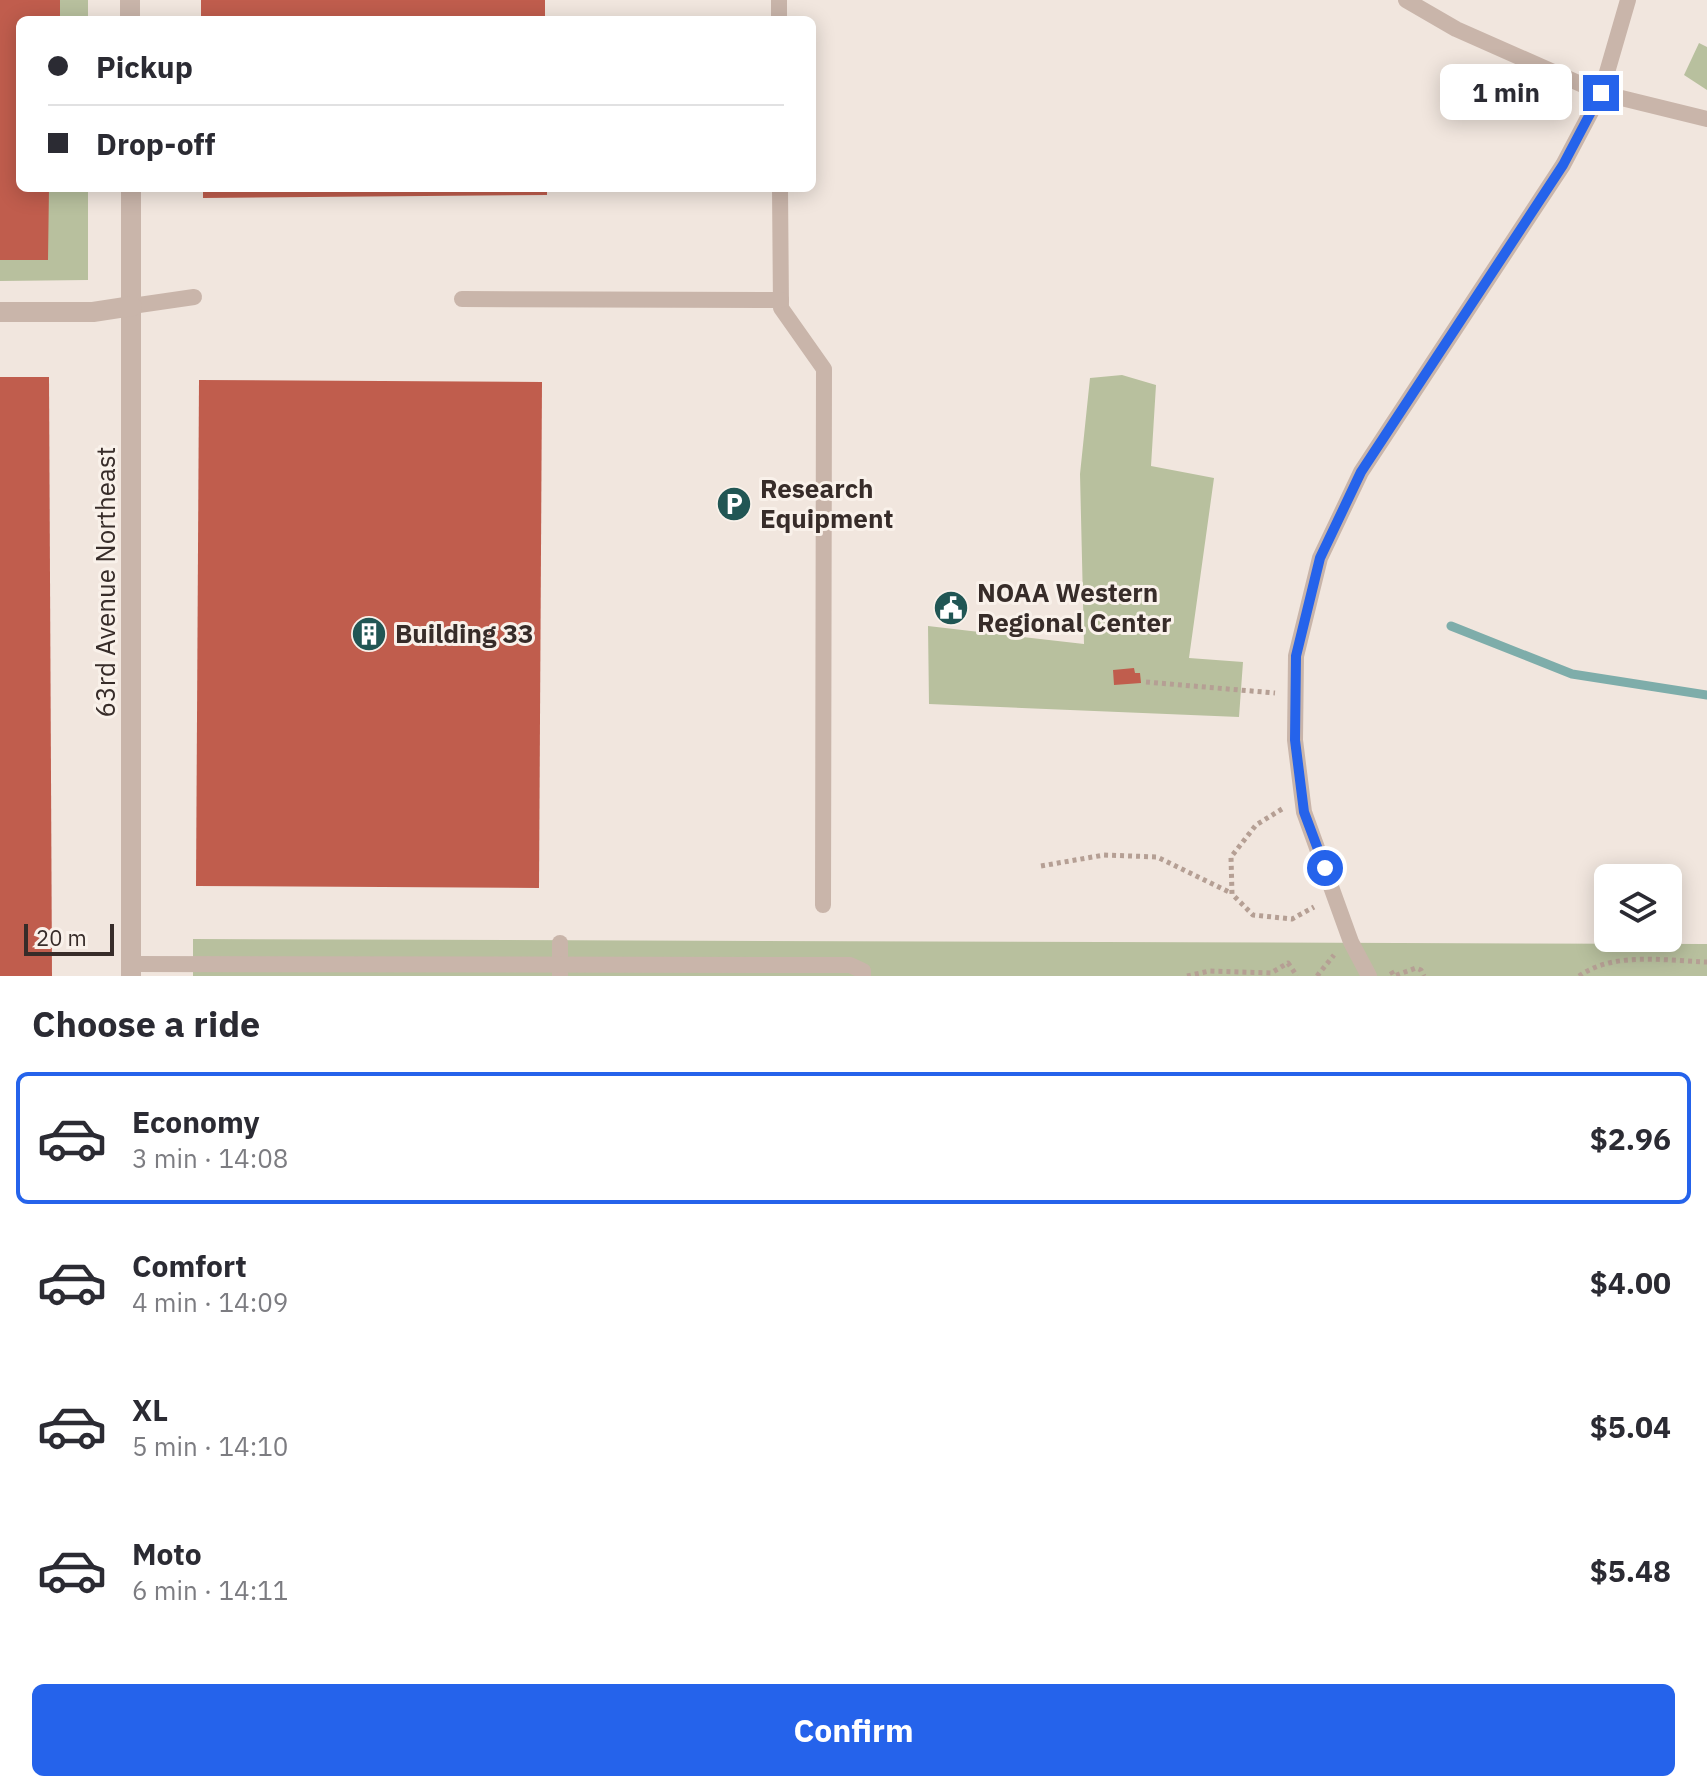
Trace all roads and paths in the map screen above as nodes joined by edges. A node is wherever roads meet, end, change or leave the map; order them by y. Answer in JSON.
{"nodes":[{"id":1,"x":1406,"y":0,"type":"edge"},
{"id":2,"x":1628,"y":0,"type":"edge"},
{"id":3,"x":1601,"y":93,"type":"junction"},
{"id":4,"x":1707,"y":119,"type":"edge"},
{"id":5,"x":131,"y":192,"type":"edge"},
{"id":6,"x":780,"y":192,"type":"edge"},
{"id":7,"x":194,"y":297,"type":"dead end"},
{"id":8,"x":462,"y":299,"type":"dead end"},
{"id":9,"x":781,"y":300,"type":"junction"},
{"id":10,"x":132,"y":306,"type":"junction"},
{"id":11,"x":0,"y":312,"type":"edge"},
{"id":12,"x":1146,"y":682,"type":"dead end"},
{"id":13,"x":1296,"y":694,"type":"junction"},
{"id":14,"x":1303,"y":795,"type":"junction"},
{"id":15,"x":1041,"y":866,"type":"dead end"},
{"id":16,"x":1232,"y":894,"type":"junction"},
{"id":17,"x":1335,"y":897,"type":"junction"},
{"id":18,"x":823,"y":905,"type":"dead end"},
{"id":19,"x":560,"y":943,"type":"dead end"},
{"id":20,"x":1334,"y":955,"type":"dead end"},
{"id":21,"x":1707,"y":962,"type":"edge"},
{"id":22,"x":1389,"y":966,"type":"dead end"},
{"id":23,"x":131,"y":970,"type":"edge"},
{"id":24,"x":560,"y":970,"type":"edge"},
{"id":25,"x":1204,"y":974,"type":"edge"},
{"id":26,"x":1236,"y":974,"type":"edge"},
{"id":27,"x":1271,"y":974,"type":"edge"},
{"id":28,"x":863,"y":976,"type":"edge"},
{"id":29,"x":1187,"y":976,"type":"edge"},
{"id":30,"x":1263,"y":976,"type":"edge"},
{"id":31,"x":1297,"y":976,"type":"edge"},
{"id":32,"x":1317,"y":976,"type":"edge"},
{"id":33,"x":1369,"y":976,"type":"edge"},
{"id":34,"x":1424,"y":976,"type":"edge"},
{"id":35,"x":1579,"y":976,"type":"edge"}],
"edges":[{"from":1,"to":3,"type":"lane"},
{"from":2,"to":3,"type":"lane"},
{"from":3,"to":4,"type":"lane"},
{"from":3,"to":13,"type":"lane"},
{"from":5,"to":10,"type":"street","name":"63rd Avenue Northeast"},
{"from":6,"to":9,"type":"lane"},
{"from":7,"to":10,"type":"lane"},
{"from":8,"to":9,"type":"lane"},
{"from":9,"to":18,"type":"lane"},
{"from":10,"to":11,"type":"street"},
{"from":10,"to":23,"type":"street","name":"63rd Avenue Northeast"},
{"from":12,"to":13,"type":"path"},
{"from":13,"to":14,"type":"lane"},
{"from":14,"to":16,"type":"path"},
{"from":14,"to":17,"type":"lane"},
{"from":15,"to":16,"type":"path"},
{"from":16,"to":17,"type":"path"},
{"from":17,"to":33,"type":"lane"},
{"from":19,"to":24,"type":"lane"},
{"from":20,"to":32,"type":"path"},
{"from":21,"to":35,"type":"path"},
{"from":22,"to":34,"type":"path"},
{"from":23,"to":24,"type":"lane"},
{"from":24,"to":28,"type":"lane"},
{"from":25,"to":26,"type":"path"},
{"from":25,"to":29,"type":"path"},
{"from":26,"to":27,"type":"path"},
{"from":27,"to":30,"type":"path"},
{"from":27,"to":31,"type":"path"}]}
